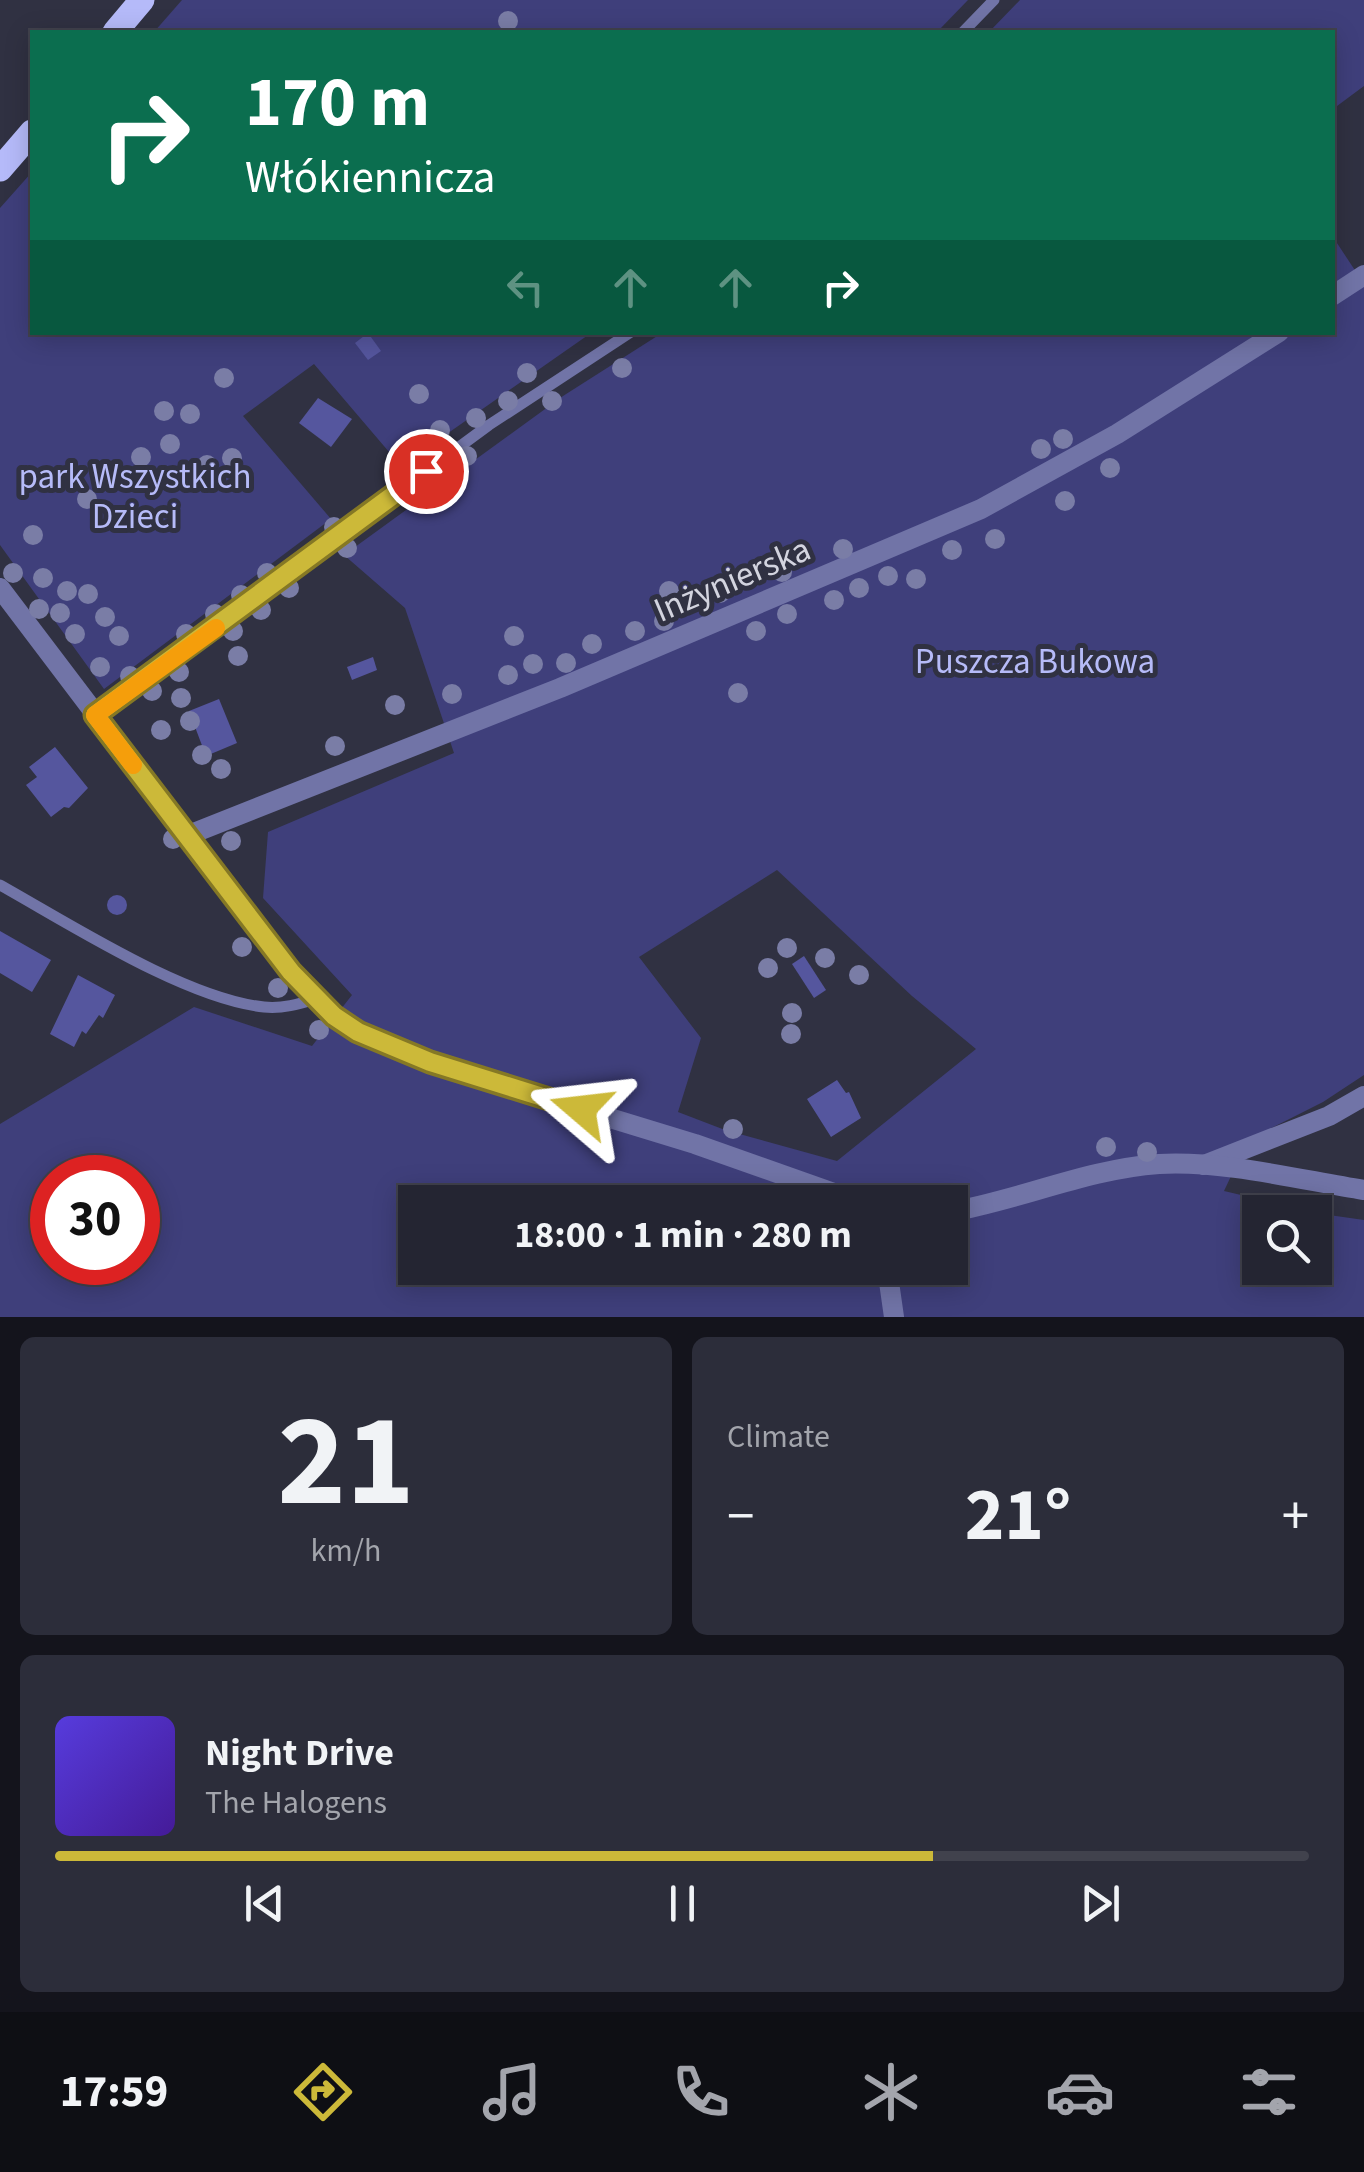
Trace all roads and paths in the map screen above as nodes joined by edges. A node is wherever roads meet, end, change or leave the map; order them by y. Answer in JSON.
{"nodes":[{"id":1,"x":142,"y":0,"type":"edge"},
{"id":2,"x":994,"y":0,"type":"edge"},
{"id":3,"x":118,"y":30,"type":"edge"},
{"id":4,"x":965,"y":30,"type":"edge"},
{"id":5,"x":30,"y":134,"type":"edge"},
{"id":6,"x":0,"y":169,"type":"edge"},
{"id":7,"x":1364,"y":275,"type":"edge"},
{"id":8,"x":1335,"y":294,"type":"edge"},
{"id":9,"x":626,"y":335,"type":"edge"},
{"id":10,"x":1274,"y":335,"type":"edge"},
{"id":11,"x":0,"y":588,"type":"edge"},
{"id":12,"x":95,"y":715,"type":"junction"},
{"id":13,"x":186,"y":836,"type":"junction"},
{"id":14,"x":0,"y":886,"type":"edge"},
{"id":15,"x":316,"y":999,"type":"junction"},
{"id":16,"x":1364,"y":1096,"type":"edge"},
{"id":17,"x":1202,"y":1166,"type":"junction"},
{"id":18,"x":811,"y":1185,"type":"edge"},
{"id":19,"x":1364,"y":1190,"type":"edge"},
{"id":20,"x":968,"y":1208,"type":"edge"},
{"id":21,"x":889,"y":1285,"type":"edge"},
{"id":22,"x":894,"y":1317,"type":"edge"}],
"edges":[{"from":1,"to":3,"type":"main road"},
{"from":2,"to":4,"type":"lane"},
{"from":5,"to":6,"type":"main road"},
{"from":7,"to":8,"type":"street"},
{"from":9,"to":12,"type":"lane"},
{"from":10,"to":13,"type":"street","name":"Inżynierska"},
{"from":11,"to":12,"type":"street"},
{"from":12,"to":13,"type":"street"},
{"from":13,"to":15,"type":"street"},
{"from":14,"to":15,"type":"lane"},
{"from":15,"to":18,"type":"street"},
{"from":16,"to":17,"type":"street"},
{"from":17,"to":19,"type":"street"},
{"from":17,"to":20,"type":"street"},
{"from":21,"to":22,"type":"street"}]}
